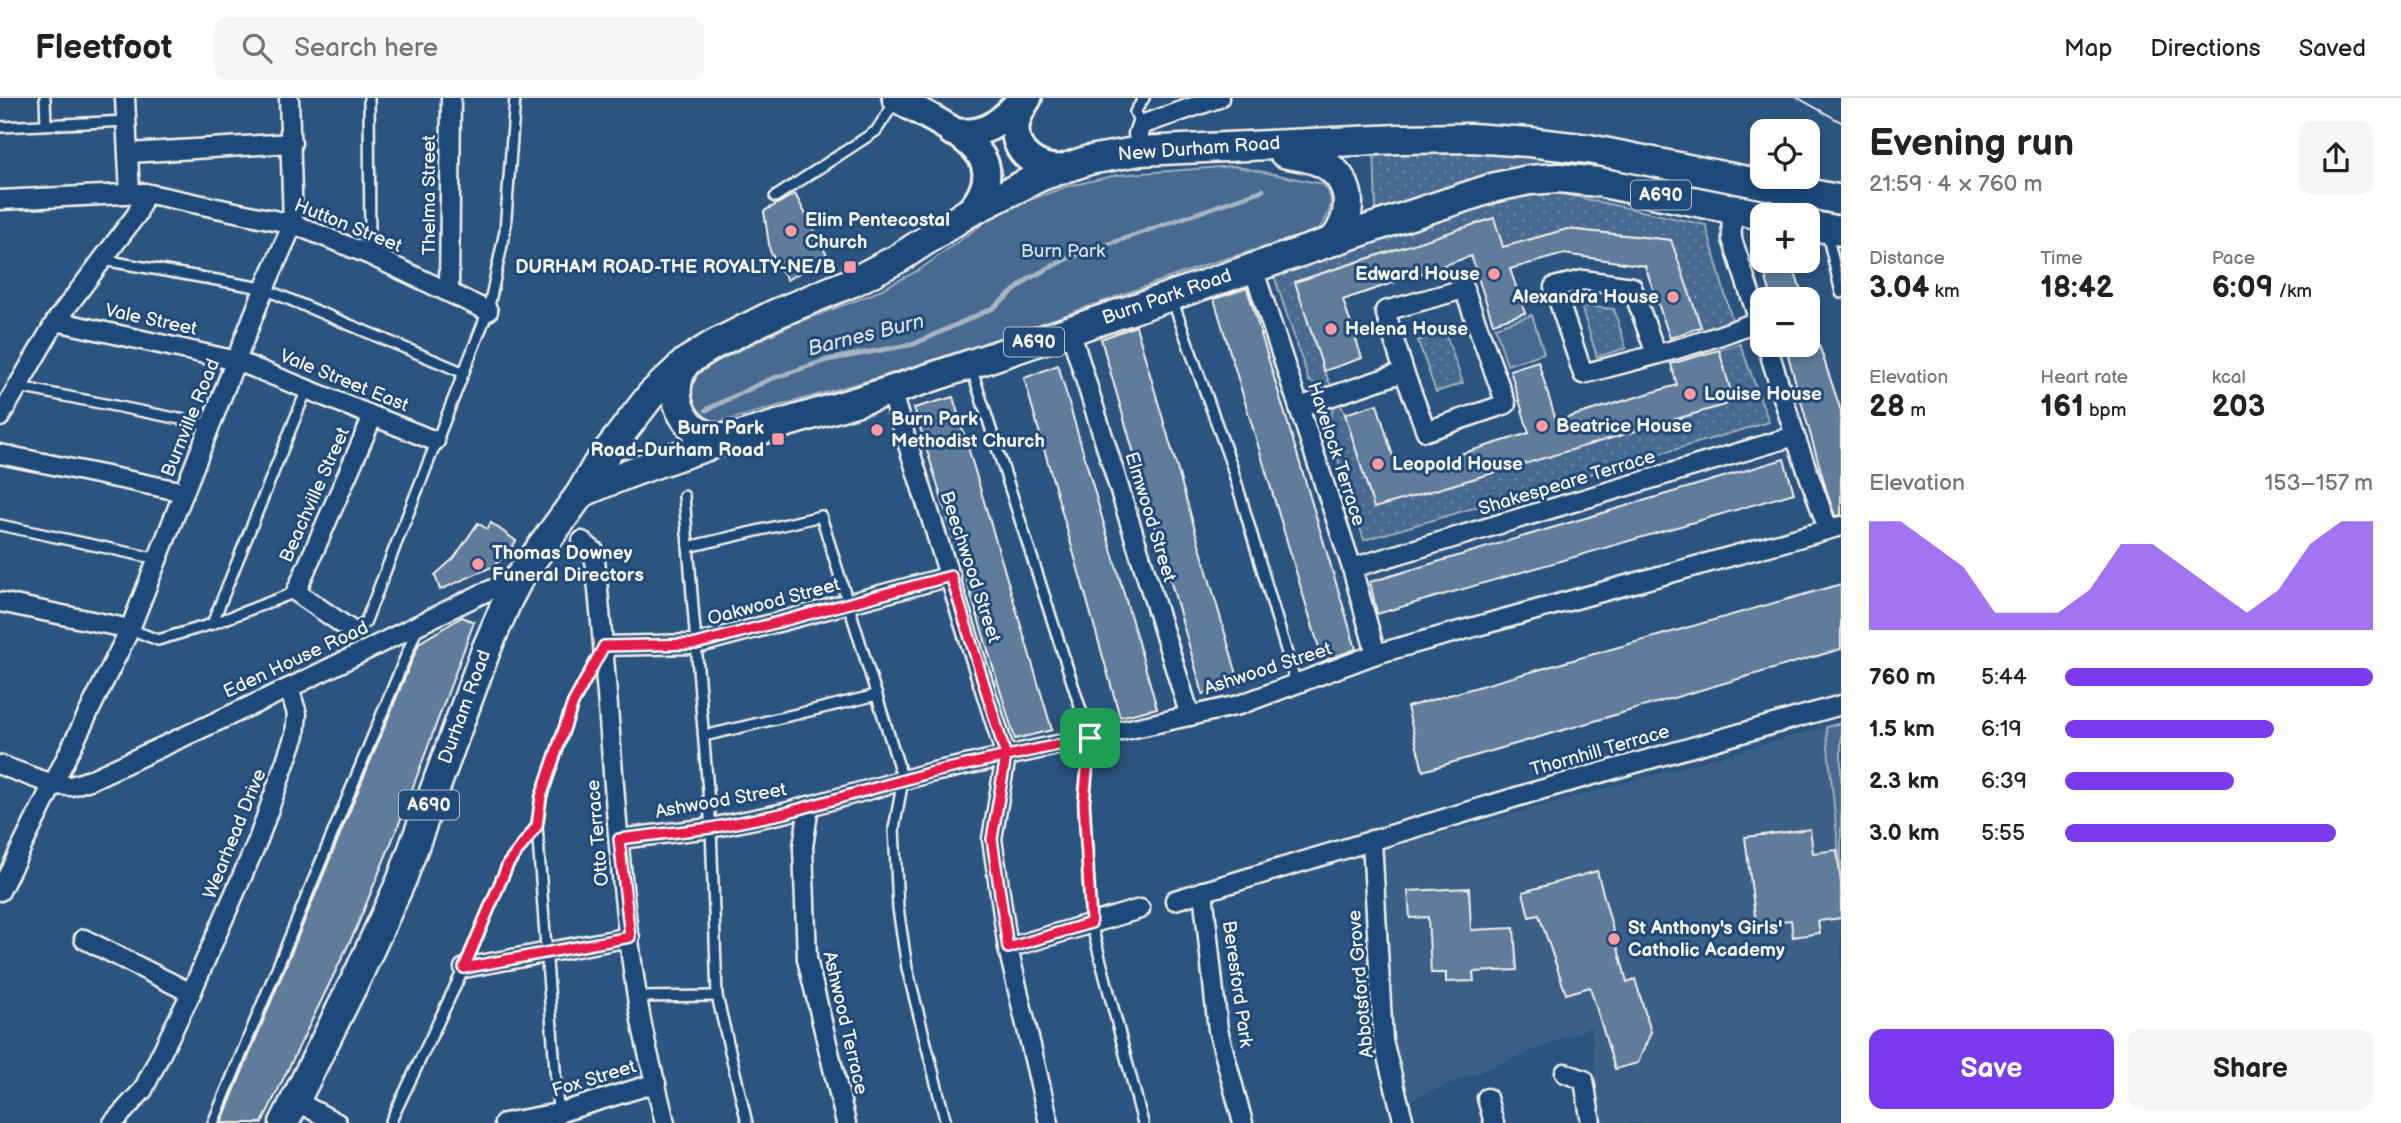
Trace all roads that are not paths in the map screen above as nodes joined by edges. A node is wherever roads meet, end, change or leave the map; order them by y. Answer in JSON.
{"nodes":[{"id":1,"x":45,"y":98,"type":"edge"},
{"id":2,"x":125,"y":98,"type":"edge"},
{"id":3,"x":289,"y":98,"type":"edge"},
{"id":4,"x":369,"y":98,"type":"edge"},
{"id":5,"x":451,"y":98,"type":"edge"},
{"id":6,"x":515,"y":98,"type":"edge"},
{"id":7,"x":897,"y":98,"type":"edge"},
{"id":8,"x":1025,"y":98,"type":"edge"},
{"id":9,"x":1144,"y":98,"type":"edge"},
{"id":10,"x":1219,"y":98,"type":"edge"},
{"id":11,"x":127,"y":121,"type":"junction"},
{"id":12,"x":46,"y":124,"type":"junction"},
{"id":13,"x":0,"y":127,"type":"edge"},
{"id":14,"x":953,"y":132,"type":"junction"},
{"id":15,"x":1140,"y":138,"type":"junction"},
{"id":16,"x":292,"y":142,"type":"junction"},
{"id":17,"x":1240,"y":145,"type":"junction"},
{"id":18,"x":129,"y":153,"type":"junction"},
{"id":19,"x":1064,"y":167,"type":"junction"},
{"id":20,"x":137,"y":193,"type":"junction"},
{"id":21,"x":775,"y":197,"type":"dead end"},
{"id":22,"x":1841,"y":200,"type":"edge"},
{"id":23,"x":0,"y":201,"type":"edge"},
{"id":24,"x":1731,"y":209,"type":"junction"},
{"id":25,"x":1750,"y":213,"type":"edge"},
{"id":26,"x":966,"y":214,"type":"junction"},
{"id":27,"x":293,"y":224,"type":"junction"},
{"id":28,"x":1825,"y":228,"type":"edge"},
{"id":29,"x":1333,"y":241,"type":"junction"},
{"id":30,"x":370,"y":255,"type":"junction"},
{"id":31,"x":103,"y":260,"type":"junction"},
{"id":32,"x":1253,"y":268,"type":"junction"},
{"id":33,"x":264,"y":289,"type":"junction"},
{"id":34,"x":449,"y":292,"type":"junction"},
{"id":35,"x":1750,"y":292,"type":"edge"},
{"id":36,"x":1841,"y":293,"type":"edge"},
{"id":37,"x":1171,"y":296,"type":"junction"},
{"id":38,"x":488,"y":311,"type":"junction"},
{"id":39,"x":56,"y":321,"type":"junction"},
{"id":40,"x":1750,"y":328,"type":"edge"},
{"id":41,"x":1070,"y":330,"type":"junction"},
{"id":42,"x":1656,"y":354,"type":"junction"},
{"id":43,"x":1771,"y":357,"type":"edge"},
{"id":44,"x":237,"y":360,"type":"junction"},
{"id":45,"x":686,"y":362,"type":"junction"},
{"id":46,"x":970,"y":364,"type":"junction"},
{"id":47,"x":462,"y":372,"type":"junction"},
{"id":48,"x":1404,"y":372,"type":"junction"},
{"id":49,"x":19,"y":387,"type":"junction"},
{"id":50,"x":307,"y":389,"type":"junction"},
{"id":51,"x":891,"y":391,"type":"junction"},
{"id":52,"x":1299,"y":407,"type":"junction"},
{"id":53,"x":373,"y":416,"type":"junction"},
{"id":54,"x":0,"y":417,"type":"edge"},
{"id":55,"x":210,"y":425,"type":"junction"},
{"id":56,"x":1795,"y":436,"type":"junction"},
{"id":57,"x":733,"y":437,"type":"junction"},
{"id":58,"x":435,"y":441,"type":"junction"},
{"id":59,"x":0,"y":454,"type":"edge"},
{"id":60,"x":184,"y":492,"type":"junction"},
{"id":61,"x":581,"y":493,"type":"junction"},
{"id":62,"x":684,"y":496,"type":"dead end"},
{"id":63,"x":0,"y":525,"type":"edge"},
{"id":64,"x":1835,"y":527,"type":"edge"},
{"id":65,"x":582,"y":541,"type":"dead end"},
{"id":66,"x":688,"y":547,"type":"junction"},
{"id":67,"x":158,"y":559,"type":"junction"},
{"id":68,"x":1352,"y":568,"type":"junction"},
{"id":69,"x":951,"y":576,"type":"junction"},
{"id":70,"x":519,"y":578,"type":"junction"},
{"id":71,"x":296,"y":592,"type":"junction"},
{"id":72,"x":0,"y":602,"type":"edge"},
{"id":73,"x":848,"y":603,"type":"junction"},
{"id":74,"x":212,"y":624,"type":"junction"},
{"id":75,"x":419,"y":624,"type":"junction"},
{"id":76,"x":130,"y":629,"type":"junction"},
{"id":77,"x":351,"y":630,"type":"joint"},
{"id":78,"x":696,"y":644,"type":"junction"},
{"id":79,"x":604,"y":646,"type":"junction"},
{"id":80,"x":1376,"y":654,"type":"junction"},
{"id":81,"x":1296,"y":684,"type":"junction"},
{"id":82,"x":289,"y":688,"type":"junction"},
{"id":83,"x":877,"y":695,"type":"junction"},
{"id":84,"x":1841,"y":705,"type":"edge"},
{"id":85,"x":1190,"y":716,"type":"junction"},
{"id":86,"x":704,"y":736,"type":"junction"},
{"id":87,"x":1090,"y":738,"type":"junction"},
{"id":88,"x":1006,"y":756,"type":"junction"},
{"id":89,"x":0,"y":765,"type":"edge"},
{"id":90,"x":903,"y":780,"type":"junction"},
{"id":91,"x":54,"y":785,"type":"junction"},
{"id":92,"x":809,"y":806,"type":"junction"},
{"id":93,"x":537,"y":826,"type":"junction"},
{"id":94,"x":711,"y":828,"type":"junction"},
{"id":95,"x":619,"y":839,"type":"junction"},
{"id":96,"x":1372,"y":840,"type":"junction"},
{"id":97,"x":0,"y":891,"type":"edge"},
{"id":98,"x":1203,"y":891,"type":"junction"},
{"id":99,"x":1175,"y":900,"type":"dead end"},
{"id":100,"x":1140,"y":909,"type":"dead end"},
{"id":101,"x":1091,"y":923,"type":"junction"},
{"id":102,"x":630,"y":937,"type":"junction"},
{"id":103,"x":84,"y":939,"type":"dead end"},
{"id":104,"x":1008,"y":948,"type":"junction"},
{"id":105,"x":547,"y":953,"type":"junction"},
{"id":106,"x":464,"y":968,"type":"junction"},
{"id":107,"x":191,"y":993,"type":"junction"},
{"id":108,"x":717,"y":996,"type":"junction"},
{"id":109,"x":637,"y":997,"type":"junction"},
{"id":110,"x":1565,"y":1073,"type":"dead end"},
{"id":111,"x":656,"y":1083,"type":"junction"},
{"id":112,"x":1487,"y":1098,"type":"dead end"},
{"id":113,"x":289,"y":1112,"type":"edge"},
{"id":114,"x":559,"y":1118,"type":"edge"},
{"id":115,"x":113,"y":1123,"type":"edge"},
{"id":116,"x":213,"y":1123,"type":"edge"},
{"id":117,"x":337,"y":1123,"type":"edge"},
{"id":118,"x":390,"y":1123,"type":"edge"},
{"id":119,"x":504,"y":1123,"type":"edge"},
{"id":120,"x":665,"y":1123,"type":"edge"},
{"id":121,"x":747,"y":1123,"type":"edge"},
{"id":122,"x":846,"y":1123,"type":"edge"},
{"id":123,"x":946,"y":1123,"type":"edge"},
{"id":124,"x":1049,"y":1123,"type":"edge"},
{"id":125,"x":1143,"y":1123,"type":"edge"},
{"id":126,"x":1243,"y":1123,"type":"edge"},
{"id":127,"x":1404,"y":1123,"type":"edge"},
{"id":128,"x":1494,"y":1123,"type":"edge"},
{"id":129,"x":1591,"y":1123,"type":"edge"}],
"edges":[{"from":1,"to":12,"type":"lane"},
{"from":2,"to":11,"type":"street"},
{"from":3,"to":16,"type":"street"},
{"from":4,"to":30,"type":"lane"},
{"from":5,"to":34,"type":"street","name":"Thelma Street"},
{"from":6,"to":38,"type":"lane"},
{"from":7,"to":14,"type":"main road"},
{"from":7,"to":21,"type":"lane"},
{"from":8,"to":14,"type":"main road"},
{"from":8,"to":19,"type":"main road"},
{"from":9,"to":15,"type":"lane"},
{"from":10,"to":15,"type":"street"},
{"from":11,"to":12,"type":"lane"},
{"from":11,"to":18,"type":"street"},
{"from":12,"to":13,"type":"lane"},
{"from":14,"to":26,"type":"main road"},
{"from":15,"to":17,"type":"highway","name":"New Durham Road","number":"A690"},
{"from":15,"to":19,"type":"highway","name":"New Durham Road","number":"A690"},
{"from":16,"to":18,"type":"street"},
{"from":16,"to":27,"type":"street"},
{"from":17,"to":22,"type":"highway","name":"New Durham Road","number":"A690"},
{"from":17,"to":29,"type":"highway","number":"A690"},
{"from":18,"to":20,"type":"street"},
{"from":19,"to":26,"type":"highway","name":"New Durham Road","number":"A690"},
{"from":20,"to":23,"type":"street","name":"Hutton Street"},
{"from":20,"to":27,"type":"street","name":"Hutton Street"},
{"from":20,"to":31,"type":"street"},
{"from":24,"to":25,"type":"highway","name":"Burn Park Road","number":"A690"},
{"from":24,"to":29,"type":"highway","name":"Burn Park Road","number":"A690"},
{"from":24,"to":35,"type":"street"},
{"from":26,"to":45,"type":"highway","name":"New Durham Road","number":"A690"},
{"from":27,"to":30,"type":"street","name":"Hutton Street"},
{"from":27,"to":33,"type":"street","name":"Burnville Road"},
{"from":28,"to":36,"type":"lane"},
{"from":29,"to":32,"type":"highway","name":"Burn Park Road","number":"A690"},
{"from":30,"to":34,"type":"street","name":"Hutton Street"},
{"from":31,"to":33,"type":"lane"},
{"from":31,"to":39,"type":"street"},
{"from":32,"to":37,"type":"highway","name":"Burn Park Road","number":"A690"},
{"from":32,"to":52,"type":"street","name":"Havelock Terrace"},
{"from":33,"to":44,"type":"street","name":"Burnville Road"},
{"from":33,"to":47,"type":"lane"},
{"from":34,"to":38,"type":"street","name":"Hutton Street"},
{"from":37,"to":41,"type":"highway","name":"Burn Park Road","number":"A690"},
{"from":37,"to":81,"type":"lane"},
{"from":38,"to":47,"type":"lane"},
{"from":39,"to":44,"type":"street","name":"Vale Street"},
{"from":39,"to":49,"type":"street"},
{"from":40,"to":42,"type":"street"},
{"from":41,"to":46,"type":"highway","name":"Burn Park Road","number":"A690"},
{"from":41,"to":85,"type":"street","name":"Elmwood Street"},
{"from":42,"to":42,"type":"street"},
{"from":43,"to":56,"type":"street"},
{"from":44,"to":50,"type":"street","name":"Vale Street East"},
{"from":44,"to":55,"type":"street","name":"Burnville Road"},
{"from":45,"to":57,"type":"highway","number":"A690"},
{"from":45,"to":61,"type":"highway","name":"New Durham Road","number":"A690"},
{"from":46,"to":51,"type":"highway","name":"Burn Park Road","number":"A690"},
{"from":46,"to":87,"type":"lane"},
{"from":47,"to":58,"type":"lane"},
{"from":48,"to":48,"type":"street"},
{"from":48,"to":52,"type":"street"},
{"from":49,"to":54,"type":"street"},
{"from":49,"to":55,"type":"lane"},
{"from":50,"to":53,"type":"street","name":"Vale Street East"},
{"from":50,"to":74,"type":"lane"},
{"from":51,"to":57,"type":"highway","name":"Burn Park Road","number":"A690"},
{"from":51,"to":69,"type":"street","name":"Beechwood Street"},
{"from":52,"to":68,"type":"street","name":"Havelock Terrace"},
{"from":53,"to":58,"type":"street","name":"Vale Street East"},
{"from":53,"to":71,"type":"street","name":"Beachville Street"},
{"from":55,"to":60,"type":"street","name":"Burnville Road"},
{"from":56,"to":64,"type":"street"},
{"from":56,"to":68,"type":"street","name":"Shakespeare Terrace"},
{"from":57,"to":61,"type":"highway","name":"Burn Park Road","number":"A690"},
{"from":58,"to":77,"type":"lane"},
{"from":59,"to":60,"type":"street"},
{"from":60,"to":67,"type":"street","name":"Burnville Road"},
{"from":61,"to":70,"type":"highway","name":"Durham Road","number":"A690"},
{"from":62,"to":66,"type":"lane"},
{"from":63,"to":67,"type":"lane"},
{"from":64,"to":80,"type":"street","name":"Ashwood Street"},
{"from":65,"to":79,"type":"street","name":"Otto Terrace"},
{"from":66,"to":73,"type":"lane"},
{"from":66,"to":78,"type":"lane"},
{"from":67,"to":76,"type":"street","name":"Burnville Road"},
{"from":68,"to":80,"type":"street","name":"Havelock Terrace"},
{"from":69,"to":73,"type":"street","name":"Oakwood Street"},
{"from":69,"to":88,"type":"street","name":"Beechwood Street"},
{"from":70,"to":75,"type":"street","name":"Eden House Road"},
{"from":70,"to":113,"type":"highway","name":"Durham Road","number":"A690"},
{"from":71,"to":74,"type":"lane"},
{"from":71,"to":77,"type":"street"},
{"from":72,"to":76,"type":"street"},
{"from":73,"to":78,"type":"street","name":"Oakwood Street"},
{"from":73,"to":83,"type":"lane"},
{"from":74,"to":76,"type":"lane"},
{"from":75,"to":82,"type":"street","name":"Eden House Road"},
{"from":75,"to":116,"type":"lane"},
{"from":76,"to":91,"type":"street","name":"Burnville Road"},
{"from":78,"to":79,"type":"street","name":"Oakwood Street"},
{"from":78,"to":86,"type":"lane"},
{"from":79,"to":93,"type":"lane"},
{"from":79,"to":95,"type":"street","name":"Otto Terrace"},
{"from":80,"to":81,"type":"street","name":"Ashwood Street"},
{"from":81,"to":85,"type":"street","name":"Ashwood Street"},
{"from":82,"to":91,"type":"street","name":"Eden House Road"},
{"from":82,"to":107,"type":"street","name":"Wearhead Drive"},
{"from":83,"to":86,"type":"lane"},
{"from":83,"to":90,"type":"lane"},
{"from":84,"to":96,"type":"street","name":"Thornhill Terrace"},
{"from":85,"to":87,"type":"street","name":"Ashwood Street"},
{"from":86,"to":94,"type":"lane"},
{"from":87,"to":88,"type":"street","name":"Ashwood Street"},
{"from":87,"to":101,"type":"lane"},
{"from":88,"to":90,"type":"street","name":"Ashwood Street"},
{"from":88,"to":104,"type":"street"},
{"from":89,"to":91,"type":"street"},
{"from":90,"to":92,"type":"street","name":"Ashwood Street"},
{"from":90,"to":123,"type":"lane"},
{"from":91,"to":97,"type":"street","name":"Burnville Road"},
{"from":92,"to":94,"type":"street","name":"Ashwood Street"},
{"from":92,"to":122,"type":"street","name":"Ashwood Terrace"},
{"from":93,"to":105,"type":"lane"},
{"from":93,"to":106,"type":"lane"},
{"from":94,"to":95,"type":"street","name":"Ashwood Street"},
{"from":94,"to":108,"type":"lane"},
{"from":95,"to":102,"type":"street","name":"Otto Terrace"},
{"from":96,"to":98,"type":"street","name":"Thornhill Terrace"},
{"from":96,"to":127,"type":"street","name":"Abbotsford Grove"},
{"from":98,"to":99,"type":"street","name":"Thornhill Terrace"},
{"from":98,"to":126,"type":"street","name":"Beresford Park"},
{"from":100,"to":101,"type":"street"},
{"from":101,"to":104,"type":"street"},
{"from":101,"to":125,"type":"lane"},
{"from":102,"to":105,"type":"street"},
{"from":102,"to":109,"type":"street","name":"Otto Terrace"},
{"from":103,"to":107,"type":"street"},
{"from":104,"to":124,"type":"street"},
{"from":105,"to":106,"type":"street"},
{"from":105,"to":114,"type":"lane"},
{"from":106,"to":118,"type":"lane"},
{"from":107,"to":115,"type":"street","name":"Wearhead Drive"},
{"from":108,"to":109,"type":"lane"},
{"from":108,"to":121,"type":"lane"},
{"from":109,"to":111,"type":"street","name":"Otto Terrace"},
{"from":110,"to":129,"type":"street"},
{"from":111,"to":114,"type":"street","name":"Fox Street"},
{"from":111,"to":120,"type":"street","name":"Otto Terrace"},
{"from":112,"to":128,"type":"street"},
{"from":113,"to":117,"type":"street"},
{"from":114,"to":119,"type":"street","name":"Fox Street"}]}
